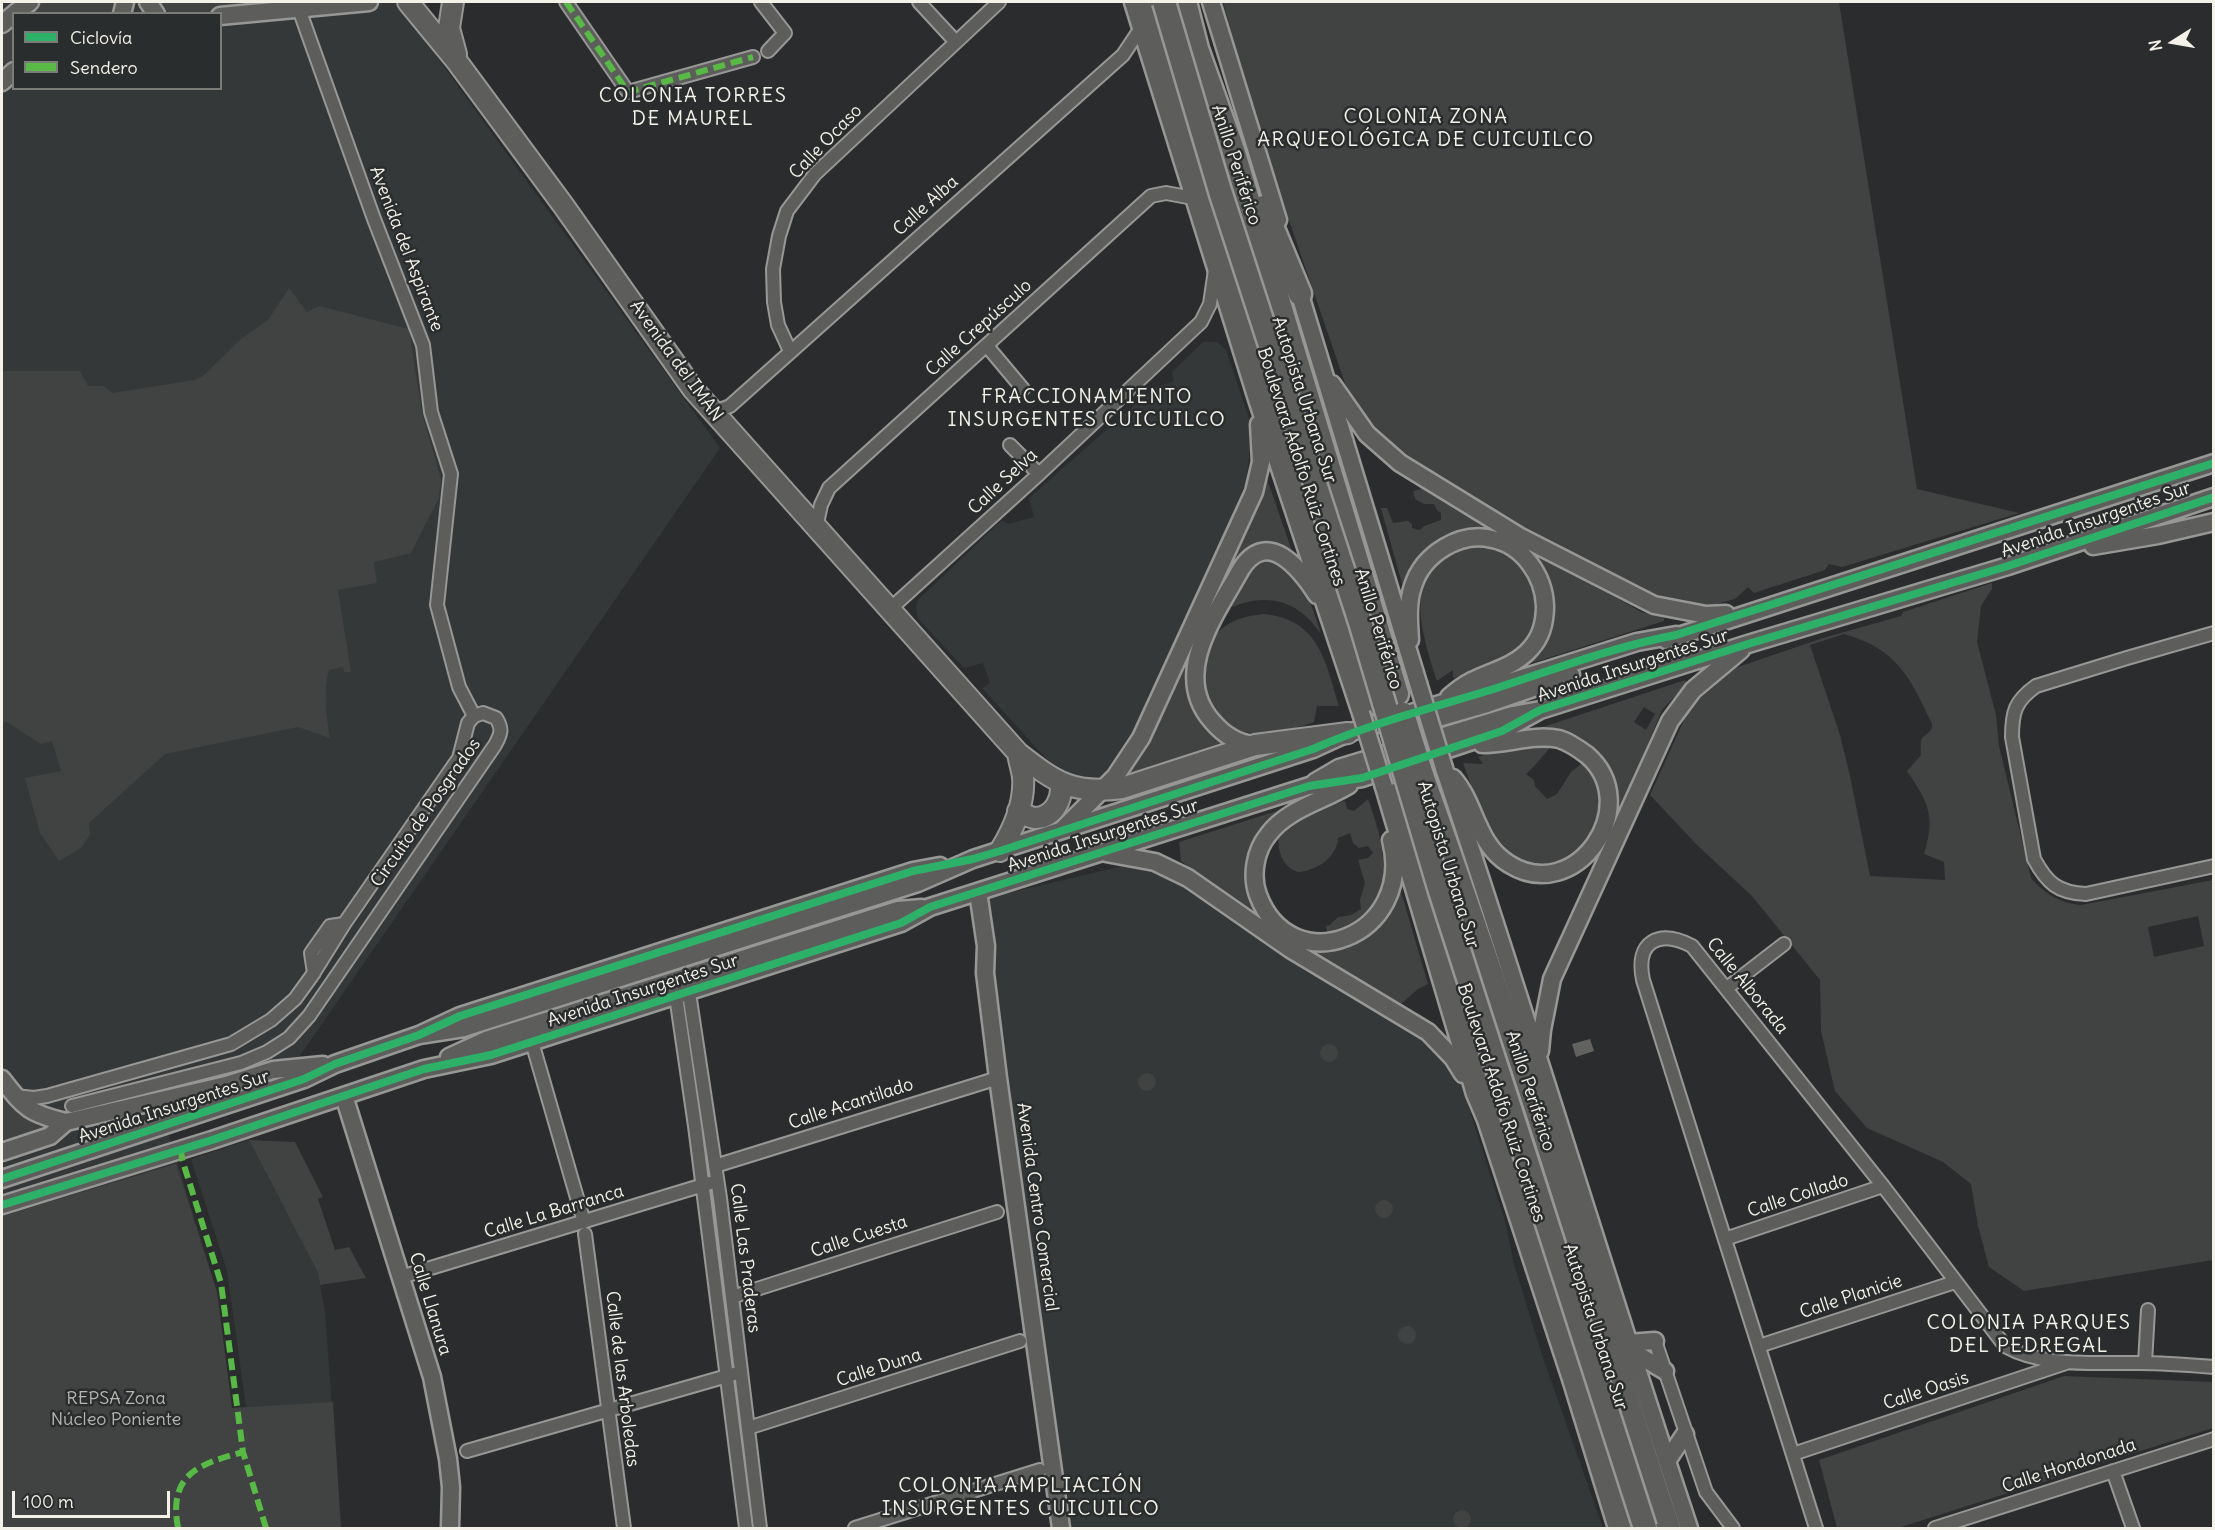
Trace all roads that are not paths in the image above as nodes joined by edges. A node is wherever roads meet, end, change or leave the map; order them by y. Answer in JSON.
{"nodes":[{"id":1,"x":30,"y":2,"type":"edge"},
{"id":2,"x":369,"y":2,"type":"edge"},
{"id":3,"x":408,"y":2,"type":"edge"},
{"id":4,"x":453,"y":2,"type":"edge"},
{"id":5,"x":566,"y":2,"type":"edge"},
{"id":6,"x":761,"y":2,"type":"edge"},
{"id":7,"x":919,"y":2,"type":"edge"},
{"id":8,"x":999,"y":2,"type":"edge"},
{"id":9,"x":1133,"y":2,"type":"edge"},
{"id":10,"x":1152,"y":2,"type":"edge"},
{"id":11,"x":1164,"y":2,"type":"edge"},
{"id":12,"x":1176,"y":2,"type":"edge"},
{"id":13,"x":1185,"y":2,"type":"edge"},
{"id":14,"x":1211,"y":2,"type":"edge"},
{"id":15,"x":303,"y":5,"type":"edge"},
{"id":16,"x":17,"y":12,"type":"edge"},
{"id":17,"x":222,"y":16,"type":"edge"},
{"id":18,"x":1141,"y":28,"type":"junction"},
{"id":19,"x":955,"y":41,"type":"junction"},
{"id":20,"x":1197,"y":49,"type":"junction"},
{"id":21,"x":768,"y":51,"type":"dead end"},
{"id":22,"x":753,"y":57,"type":"dead end"},
{"id":23,"x":458,"y":63,"type":"junction"},
{"id":24,"x":1194,"y":198,"type":"junction"},
{"id":25,"x":1216,"y":266,"type":"junction"},
{"id":26,"x":1300,"y":294,"type":"junction"},
{"id":27,"x":987,"y":346,"type":"junction"},
{"id":28,"x":790,"y":351,"type":"junction"},
{"id":29,"x":1322,"y":371,"type":"junction"},
{"id":30,"x":1023,"y":389,"type":"dead end"},
{"id":31,"x":1257,"y":399,"type":"junction"},
{"id":32,"x":722,"y":415,"type":"junction"},
{"id":33,"x":1010,"y":444,"type":"dead end"},
{"id":34,"x":2214,"y":463,"type":"edge"},
{"id":35,"x":1038,"y":474,"type":"junction"},
{"id":36,"x":2214,"y":497,"type":"edge"},
{"id":37,"x":2214,"y":522,"type":"edge"},
{"id":38,"x":816,"y":528,"type":"junction"},
{"id":39,"x":2048,"y":553,"type":"junction"},
{"id":40,"x":889,"y":610,"type":"junction"},
{"id":41,"x":1748,"y":612,"type":"junction"},
{"id":42,"x":1331,"y":618,"type":"junction"},
{"id":43,"x":2214,"y":633,"type":"edge"},
{"id":44,"x":1676,"y":635,"type":"junction"},
{"id":45,"x":1748,"y":644,"type":"junction"},
{"id":46,"x":1412,"y":665,"type":"junction"},
{"id":47,"x":1437,"y":705,"type":"junction"},
{"id":48,"x":1366,"y":707,"type":"junction"},
{"id":49,"x":1540,"y":710,"type":"junction"},
{"id":50,"x":474,"y":716,"type":"junction"},
{"id":51,"x":1348,"y":733,"type":"junction"},
{"id":52,"x":1463,"y":744,"type":"junction"},
{"id":53,"x":1255,"y":745,"type":"junction"},
{"id":54,"x":1313,"y":749,"type":"junction"},
{"id":55,"x":1018,"y":753,"type":"junction"},
{"id":56,"x":1444,"y":768,"type":"junction"},
{"id":57,"x":1362,"y":778,"type":"junction"},
{"id":58,"x":1060,"y":782,"type":"junction"},
{"id":59,"x":441,"y":784,"type":"junction"},
{"id":60,"x":1309,"y":786,"type":"junction"},
{"id":61,"x":1388,"y":787,"type":"junction"},
{"id":62,"x":1102,"y":791,"type":"junction"},
{"id":63,"x":460,"y":796,"type":"junction"},
{"id":64,"x":1018,"y":811,"type":"junction"},
{"id":65,"x":422,"y":812,"type":"junction"},
{"id":66,"x":441,"y":824,"type":"junction"},
{"id":67,"x":1060,"y":831,"type":"junction"},
{"id":68,"x":1000,"y":851,"type":"junction"},
{"id":69,"x":1102,"y":852,"type":"junction"},
{"id":70,"x":2214,"y":866,"type":"edge"},
{"id":71,"x":978,"y":892,"type":"junction"},
{"id":72,"x":930,"y":908,"type":"junction"},
{"id":73,"x":344,"y":924,"type":"junction"},
{"id":74,"x":1443,"y":939,"type":"junction"},
{"id":75,"x":1784,"y":944,"type":"dead end"},
{"id":76,"x":325,"y":955,"type":"junction"},
{"id":77,"x":344,"y":964,"type":"junction"},
{"id":78,"x":314,"y":973,"type":"junction"},
{"id":79,"x":306,"y":984,"type":"junction"},
{"id":80,"x":1727,"y":988,"type":"junction"},
{"id":81,"x":682,"y":994,"type":"junction"},
{"id":82,"x":318,"y":1001,"type":"junction"},
{"id":83,"x":532,"y":1042,"type":"junction"},
{"id":84,"x":1539,"y":1058,"type":"junction"},
{"id":85,"x":335,"y":1064,"type":"junction"},
{"id":86,"x":424,"y":1069,"type":"junction"},
{"id":87,"x":998,"y":1078,"type":"junction"},
{"id":88,"x":2,"y":1079,"type":"edge"},
{"id":89,"x":76,"y":1088,"type":"junction"},
{"id":90,"x":1475,"y":1094,"type":"junction"},
{"id":91,"x":15,"y":1096,"type":"junction"},
{"id":92,"x":344,"y":1096,"type":"junction"},
{"id":93,"x":72,"y":1106,"type":"junction"},
{"id":94,"x":1486,"y":1120,"type":"junction"},
{"id":95,"x":66,"y":1122,"type":"junction"},
{"id":96,"x":1546,"y":1139,"type":"junction"},
{"id":97,"x":2,"y":1152,"type":"edge"},
{"id":98,"x":715,"y":1166,"type":"junction"},
{"id":99,"x":2,"y":1179,"type":"edge"},
{"id":100,"x":717,"y":1180,"type":"junction"},
{"id":101,"x":702,"y":1185,"type":"junction"},
{"id":102,"x":1883,"y":1186,"type":"junction"},
{"id":103,"x":2,"y":1205,"type":"edge"},
{"id":104,"x":997,"y":1212,"type":"dead end"},
{"id":105,"x":585,"y":1228,"type":"junction"},
{"id":106,"x":1594,"y":1237,"type":"junction"},
{"id":107,"x":1725,"y":1239,"type":"junction"},
{"id":108,"x":401,"y":1277,"type":"junction"},
{"id":109,"x":1955,"y":1282,"type":"junction"},
{"id":110,"x":732,"y":1297,"type":"junction"},
{"id":111,"x":2148,"y":1310,"type":"dead end"},
{"id":112,"x":1020,"y":1341,"type":"dead end"},
{"id":113,"x":1655,"y":1341,"type":"joint"},
{"id":114,"x":1629,"y":1346,"type":"junction"},
{"id":115,"x":1759,"y":1346,"type":"junction"},
{"id":116,"x":2070,"y":1362,"type":"junction"},
{"id":117,"x":2145,"y":1363,"type":"junction"},
{"id":118,"x":2214,"y":1367,"type":"edge"},
{"id":119,"x":741,"y":1371,"type":"junction"},
{"id":120,"x":1665,"y":1371,"type":"junction"},
{"id":121,"x":728,"y":1375,"type":"junction"},
{"id":122,"x":1571,"y":1379,"type":"junction"},
{"id":123,"x":608,"y":1410,"type":"junction"},
{"id":124,"x":748,"y":1428,"type":"junction"},
{"id":125,"x":1686,"y":1434,"type":"junction"},
{"id":126,"x":2214,"y":1439,"type":"edge"},
{"id":127,"x":467,"y":1451,"type":"dead end"},
{"id":128,"x":1793,"y":1454,"type":"junction"},
{"id":129,"x":1667,"y":1461,"type":"junction"},
{"id":130,"x":1040,"y":1470,"type":"dead end"},
{"id":131,"x":2113,"y":1471,"type":"junction"},
{"id":132,"x":1679,"y":1500,"type":"junction"},
{"id":133,"x":450,"y":1528,"type":"edge"},
{"id":134,"x":624,"y":1528,"type":"edge"},
{"id":135,"x":746,"y":1528,"type":"edge"},
{"id":136,"x":760,"y":1528,"type":"edge"},
{"id":137,"x":855,"y":1528,"type":"edge"},
{"id":138,"x":1061,"y":1528,"type":"edge"},
{"id":139,"x":1617,"y":1528,"type":"edge"},
{"id":140,"x":1628,"y":1528,"type":"edge"},
{"id":141,"x":1645,"y":1528,"type":"edge"},
{"id":142,"x":1654,"y":1528,"type":"edge"},
{"id":143,"x":1669,"y":1528,"type":"edge"},
{"id":144,"x":1689,"y":1528,"type":"edge"},
{"id":145,"x":1701,"y":1528,"type":"edge"},
{"id":146,"x":1733,"y":1528,"type":"edge"},
{"id":147,"x":1816,"y":1528,"type":"edge"},
{"id":148,"x":1935,"y":1528,"type":"edge"},
{"id":149,"x":2133,"y":1528,"type":"edge"}],
"edges":[{"from":1,"to":16,"type":"main road"},
{"from":2,"to":15,"type":"main road"},
{"from":3,"to":23,"type":"main road","name":"Avenida del IMAN"},
{"from":4,"to":23,"type":"main road"},
{"from":5,"to":22,"type":"street"},
{"from":6,"to":21,"type":"street"},
{"from":7,"to":19,"type":"street"},
{"from":8,"to":19,"type":"street","name":"Calle Ocaso"},
{"from":9,"to":18,"type":"main road","name":"Boulevard Adolfo Ruiz Cortines"},
{"from":10,"to":48,"type":"highway","name":"Anillo Periférico"},
{"from":11,"to":141,"type":"highway","name":"Autopista Urbana Sur","bridge":true},
{"from":12,"to":142,"type":"highway","name":"Autopista Urbana Sur"},
{"from":13,"to":20,"type":"highway","name":"Anillo Periférico"},
{"from":14,"to":26,"type":"main road"},
{"from":15,"to":17,"type":"main road"},
{"from":15,"to":50,"type":"street","name":"Avenida del Aspirante"},
{"from":18,"to":24,"type":"main road","name":"Boulevard Adolfo Ruiz Cortines"},
{"from":18,"to":28,"type":"street","name":"Calle Alba"},
{"from":19,"to":28,"type":"street","name":"Calle Ocaso"},
{"from":20,"to":26,"type":"highway"},
{"from":20,"to":96,"type":"highway","name":"Anillo Periférico","bridge":true},
{"from":23,"to":32,"type":"main road","name":"Avenida del IMAN"},
{"from":24,"to":25,"type":"main road","name":"Boulevard Adolfo Ruiz Cortines"},
{"from":24,"to":27,"type":"street","name":"Calle Crepúsculo"},
{"from":25,"to":31,"type":"main road","name":"Boulevard Adolfo Ruiz Cortines"},
{"from":25,"to":35,"type":"street","name":"Calle Selva"},
{"from":26,"to":29,"type":"main road"},
{"from":27,"to":30,"type":"street"},
{"from":27,"to":38,"type":"street","name":"Calle Crepúsculo"},
{"from":28,"to":32,"type":"street","name":"Calle Alba"},
{"from":29,"to":41,"type":"main road"},
{"from":29,"to":46,"type":"main road"},
{"from":31,"to":42,"type":"main road","name":"Boulevard Adolfo Ruiz Cortines"},
{"from":31,"to":62,"type":"main road"},
{"from":32,"to":38,"type":"main road","name":"Avenida del IMAN"},
{"from":33,"to":35,"type":"street"},
{"from":34,"to":41,"type":"main road","name":"Avenida Insurgentes Sur"},
{"from":35,"to":40,"type":"street","name":"Calle Selva"},
{"from":36,"to":39,"type":"main road","name":"Avenida Insurgentes Sur"},
{"from":37,"to":39,"type":"main road"},
{"from":38,"to":40,"type":"main road","name":"Avenida del IMAN"},
{"from":39,"to":45,"type":"main road","name":"Avenida Insurgentes Sur"},
{"from":40,"to":55,"type":"main road","name":"Avenida del IMAN"},
{"from":41,"to":44,"type":"main road","name":"Avenida Insurgentes Sur"},
{"from":42,"to":48,"type":"main road","name":"Boulevard Adolfo Ruiz Cortines"},
{"from":42,"to":53,"type":"main road"},
{"from":43,"to":70,"type":"street"},
{"from":44,"to":47,"type":"main road","name":"Avenida Insurgentes Sur"},
{"from":44,"to":54,"type":"main road","name":"Avenida Insurgentes Sur"},
{"from":45,"to":49,"type":"main road","name":"Avenida Insurgentes Sur"},
{"from":45,"to":84,"type":"main road"},
{"from":46,"to":47,"type":"main road"},
{"from":46,"to":56,"type":"main road","bridge":true},
{"from":47,"to":51,"type":"main road","name":"Avenida Insurgentes Sur"},
{"from":48,"to":61,"type":"highway","name":"Anillo Periférico"},
{"from":49,"to":52,"type":"main road","name":"Avenida Insurgentes Sur"},
{"from":49,"to":60,"type":"main road","name":"Avenida Insurgentes Sur"},
{"from":50,"to":59,"type":"street","name":"Circuito de Posgrados"},
{"from":50,"to":63,"type":"street","name":"Circuito de Posgrados"},
{"from":51,"to":53,"type":"main road","name":"Avenida del IMAN"},
{"from":51,"to":54,"type":"main road","name":"Avenida Insurgentes Sur"},
{"from":52,"to":56,"type":"main road"},
{"from":52,"to":57,"type":"main road","name":"Avenida Insurgentes Sur"},
{"from":53,"to":62,"type":"main road","name":"Avenida del IMAN"},
{"from":54,"to":67,"type":"main road","name":"Avenida Insurgentes Sur"},
{"from":55,"to":58,"type":"main road","name":"Avenida del IMAN"},
{"from":55,"to":64,"type":"main road"},
{"from":56,"to":84,"type":"main road"},
{"from":57,"to":60,"type":"main road","name":"Avenida Insurgentes Sur"},
{"from":57,"to":61,"type":"main road"},
{"from":58,"to":62,"type":"main road","name":"Avenida del IMAN"},
{"from":58,"to":64,"type":"main road"},
{"from":59,"to":63,"type":"street"},
{"from":59,"to":65,"type":"street","name":"Circuito de Posgrados"},
{"from":60,"to":69,"type":"main road","name":"Avenida Insurgentes Sur"},
{"from":61,"to":74,"type":"highway","name":"Anillo Periférico"},
{"from":61,"to":90,"type":"main road","name":"Boulevard Adolfo Ruiz Cortines"},
{"from":62,"to":67,"type":"main road"},
{"from":63,"to":66,"type":"street","name":"Circuito de Posgrados"},
{"from":64,"to":68,"type":"main road"},
{"from":65,"to":66,"type":"street"},
{"from":65,"to":73,"type":"street","name":"Circuito de Posgrados"},
{"from":66,"to":77,"type":"street","name":"Circuito de Posgrados"},
{"from":67,"to":68,"type":"main road","name":"Avenida Insurgentes Sur"},
{"from":68,"to":85,"type":"main road","name":"Avenida Insurgentes Sur"},
{"from":69,"to":71,"type":"main road","name":"Avenida Insurgentes Sur"},
{"from":69,"to":90,"type":"main road"},
{"from":71,"to":72,"type":"main road","name":"Avenida Insurgentes Sur"},
{"from":71,"to":87,"type":"main road","name":"Avenida Centro Comercial"},
{"from":72,"to":81,"type":"main road","name":"Avenida Insurgentes Sur"},
{"from":72,"to":86,"type":"main road","name":"Avenida Insurgentes Sur"},
{"from":73,"to":76,"type":"street","name":"Circuito de Posgrados"},
{"from":73,"to":78,"type":"street"},
{"from":74,"to":94,"type":"highway"},
{"from":74,"to":140,"type":"highway","name":"Anillo Periférico"},
{"from":75,"to":80,"type":"street"},
{"from":76,"to":77,"type":"street"},
{"from":76,"to":78,"type":"street","name":"Circuito de Posgrados"},
{"from":77,"to":82,"type":"street","name":"Circuito de Posgrados"},
{"from":78,"to":79,"type":"street","name":"Circuito de Posgrados"},
{"from":79,"to":82,"type":"street"},
{"from":79,"to":89,"type":"street","name":"Circuito de Posgrados"},
{"from":80,"to":102,"type":"street","name":"Calle Alborada"},
{"from":80,"to":107,"type":"street","name":"Calle Alborada"},
{"from":81,"to":83,"type":"main road","name":"Avenida Insurgentes Sur"},
{"from":81,"to":98,"type":"street","name":"Calle Las Praderas"},
{"from":81,"to":101,"type":"street","name":"Calle Las Praderas"},
{"from":82,"to":93,"type":"street","name":"Circuito de Posgrados"},
{"from":83,"to":86,"type":"main road","name":"Avenida Insurgentes Sur"},
{"from":83,"to":105,"type":"street","name":"Calle de las Arboledas"},
{"from":84,"to":106,"type":"main road"},
{"from":85,"to":95,"type":"main road"},
{"from":85,"to":99,"type":"main road","name":"Avenida Insurgentes Sur"},
{"from":86,"to":92,"type":"main road","name":"Avenida Insurgentes Sur"},
{"from":87,"to":98,"type":"street","name":"Calle Acantilado"},
{"from":87,"to":138,"type":"main road","name":"Avenida Centro Comercial"},
{"from":88,"to":91,"type":"main road"},
{"from":89,"to":91,"type":"street","name":"Circuito de Posgrados"},
{"from":89,"to":93,"type":"street"},
{"from":90,"to":94,"type":"main road","name":"Boulevard Adolfo Ruiz Cortines"},
{"from":91,"to":95,"type":"main road"},
{"from":92,"to":103,"type":"main road","name":"Avenida Insurgentes Sur"},
{"from":92,"to":108,"type":"main road","name":"Calle Llanura"},
{"from":93,"to":95,"type":"street"},
{"from":94,"to":122,"type":"main road","name":"Boulevard Adolfo Ruiz Cortines"},
{"from":95,"to":97,"type":"main road"},
{"from":96,"to":106,"type":"highway"},
{"from":96,"to":143,"type":"highway","name":"Anillo Periférico"},
{"from":98,"to":100,"type":"street","name":"Calle Las Praderas"},
{"from":100,"to":101,"type":"street","name":"Calle La Barranca"},
{"from":100,"to":110,"type":"street","name":"Calle Las Praderas"},
{"from":101,"to":105,"type":"street","name":"Calle La Barranca"},
{"from":101,"to":121,"type":"street","name":"Calle Las Praderas"},
{"from":102,"to":107,"type":"street","name":"Calle Collado"},
{"from":102,"to":109,"type":"street","name":"Calle Alborada"},
{"from":104,"to":110,"type":"street","name":"Calle Cuesta"},
{"from":105,"to":108,"type":"street","name":"Calle La Barranca"},
{"from":105,"to":123,"type":"street","name":"Calle de las Arboledas"},
{"from":106,"to":114,"type":"main road"},
{"from":107,"to":115,"type":"street","name":"Calle Alborada"},
{"from":108,"to":133,"type":"main road","name":"Calle Llanura"},
{"from":109,"to":115,"type":"street","name":"Calle Planicie"},
{"from":109,"to":116,"type":"street","name":"Calle Alborada"},
{"from":110,"to":119,"type":"street","name":"Calle Las Praderas"},
{"from":111,"to":117,"type":"street"},
{"from":112,"to":124,"type":"street","name":"Calle Duna"},
{"from":113,"to":114,"type":"main road"},
{"from":113,"to":120,"type":"street"},
{"from":114,"to":120,"type":"main road"},
{"from":114,"to":129,"type":"main road"},
{"from":115,"to":128,"type":"street","name":"Calle Alborada"},
{"from":116,"to":117,"type":"street","name":"Calle Alborada"},
{"from":116,"to":128,"type":"street","name":"Calle Oasis"},
{"from":117,"to":118,"type":"street","name":"Calle Alborada"},
{"from":119,"to":121,"type":"street"},
{"from":119,"to":124,"type":"street","name":"Calle Las Praderas"},
{"from":120,"to":125,"type":"street"},
{"from":121,"to":123,"type":"street"},
{"from":121,"to":135,"type":"street","name":"Calle Las Praderas"},
{"from":122,"to":139,"type":"main road","name":"Boulevard Adolfo Ruiz Cortines"},
{"from":122,"to":140,"type":"highway"},
{"from":123,"to":127,"type":"street"},
{"from":123,"to":134,"type":"street","name":"Calle de las Arboledas"},
{"from":124,"to":136,"type":"street","name":"Calle Las Praderas"},
{"from":125,"to":129,"type":"main road"},
{"from":125,"to":146,"type":"street"},
{"from":126,"to":131,"type":"street","name":"Calle Hondonada"},
{"from":128,"to":147,"type":"street","name":"Calle Alborada"},
{"from":129,"to":132,"type":"main road"},
{"from":130,"to":137,"type":"street"},
{"from":131,"to":148,"type":"street","name":"Calle Hondonada"},
{"from":131,"to":149,"type":"street"},
{"from":132,"to":144,"type":"main road"},
{"from":132,"to":145,"type":"main road"}]}
